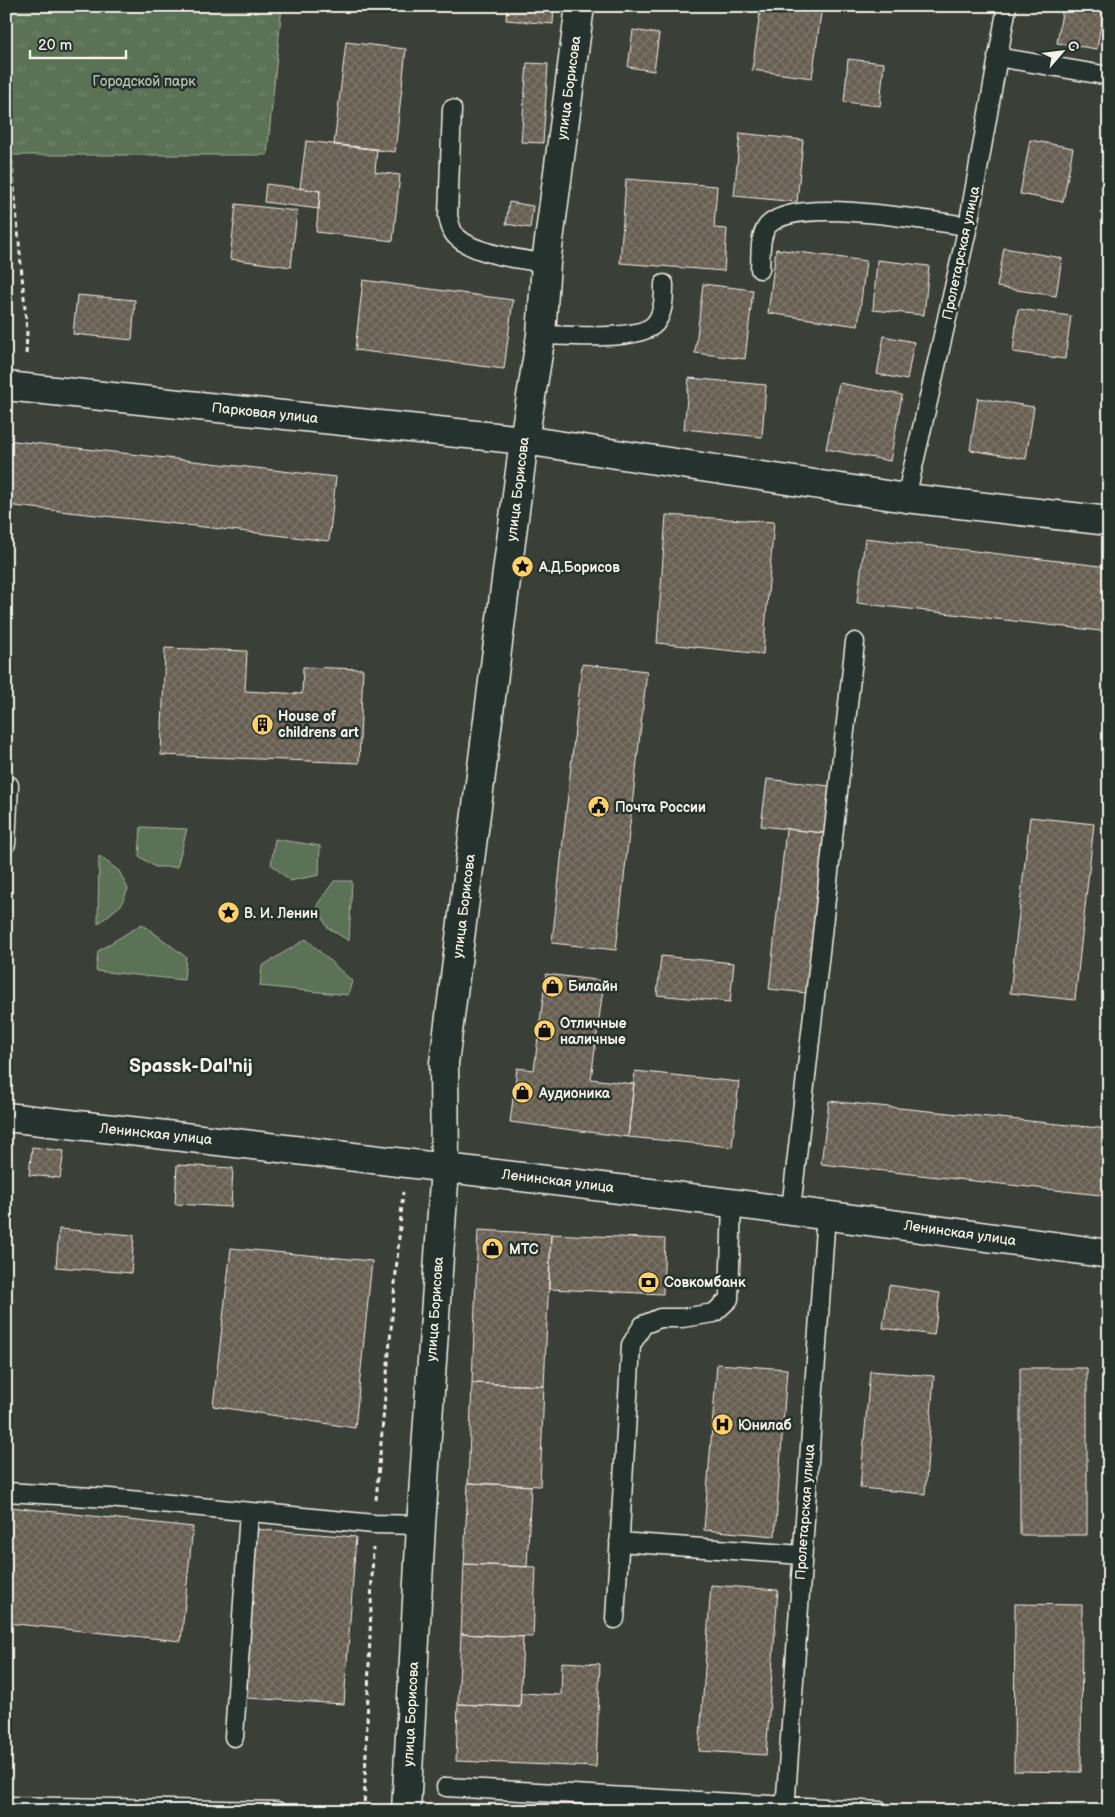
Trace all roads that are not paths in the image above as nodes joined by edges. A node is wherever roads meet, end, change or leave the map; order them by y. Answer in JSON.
{"nodes":[{"id":1,"x":580,"y":6,"type":"edge"},
{"id":2,"x":1007,"y":6,"type":"edge"},
{"id":3,"x":997,"y":57,"type":"junction"},
{"id":4,"x":1109,"y":76,"type":"edge"},
{"id":5,"x":452,"y":109,"type":"dead end"},
{"id":6,"x":968,"y":226,"type":"junction"},
{"id":7,"x":546,"y":263,"type":"junction"},
{"id":8,"x":760,"y":269,"type":"dead end"},
{"id":9,"x":664,"y":284,"type":"dead end"},
{"id":10,"x":541,"y":335,"type":"junction"},
{"id":11,"x":15,"y":387,"type":"edge"},
{"id":12,"x":524,"y":440,"type":"junction"},
{"id":13,"x":906,"y":498,"type":"junction"},
{"id":14,"x":1109,"y":521,"type":"edge"},
{"id":15,"x":855,"y":642,"type":"dead end"},
{"id":16,"x":9,"y":785,"type":"dead end"},
{"id":17,"x":6,"y":844,"type":"edge"},
{"id":18,"x":6,"y":1118,"type":"edge"},
{"id":19,"x":445,"y":1167,"type":"junction"},
{"id":20,"x":732,"y":1203,"type":"junction"},
{"id":21,"x":790,"y":1209,"type":"junction"},
{"id":22,"x":826,"y":1214,"type":"junction"},
{"id":23,"x":1109,"y":1254,"type":"edge"},
{"id":24,"x":6,"y":1492,"type":"edge"},
{"id":25,"x":249,"y":1512,"type":"junction"},
{"id":26,"x":421,"y":1525,"type":"junction"},
{"id":27,"x":619,"y":1542,"type":"junction"},
{"id":28,"x":802,"y":1555,"type":"junction"},
{"id":29,"x":615,"y":1619,"type":"dead end"},
{"id":30,"x":234,"y":1736,"type":"dead end"},
{"id":31,"x":446,"y":1787,"type":"dead end"},
{"id":32,"x":6,"y":1806,"type":"edge"},
{"id":33,"x":785,"y":1808,"type":"edge"},
{"id":34,"x":278,"y":1811,"type":"edge"},
{"id":35,"x":406,"y":1811,"type":"edge"},
{"id":36,"x":880,"y":1811,"type":"edge"}],
"edges":[{"from":1,"to":7,"type":"street","name":"улица Борисова"},
{"from":2,"to":3,"type":"lane","name":"Пролетарская улица"},
{"from":3,"to":4,"type":"lane"},
{"from":3,"to":6,"type":"lane","name":"Пролетарская улица"},
{"from":5,"to":7,"type":"lane"},
{"from":6,"to":8,"type":"lane"},
{"from":6,"to":13,"type":"lane","name":"Пролетарская улица"},
{"from":7,"to":10,"type":"street","name":"улица Борисова"},
{"from":9,"to":10,"type":"lane"},
{"from":10,"to":12,"type":"street","name":"улица Борисова"},
{"from":11,"to":12,"type":"street","name":"Парковая улица"},
{"from":12,"to":13,"type":"street","name":"Парковая улица"},
{"from":12,"to":19,"type":"street","name":"улица Борисова"},
{"from":13,"to":14,"type":"street","name":"Парковая улица"},
{"from":15,"to":21,"type":"lane"},
{"from":16,"to":17,"type":"lane"},
{"from":18,"to":19,"type":"street","name":"Ленинская улица"},
{"from":19,"to":20,"type":"street","name":"Ленинская улица"},
{"from":19,"to":26,"type":"street","name":"улица Борисова"},
{"from":20,"to":21,"type":"street","name":"Ленинская улица"},
{"from":20,"to":27,"type":"lane"},
{"from":21,"to":22,"type":"street","name":"Ленинская улица"},
{"from":22,"to":23,"type":"street","name":"Ленинская улица"},
{"from":22,"to":28,"type":"lane","name":"Пролетарская улица"},
{"from":24,"to":25,"type":"lane"},
{"from":25,"to":26,"type":"lane"},
{"from":25,"to":30,"type":"lane"},
{"from":26,"to":35,"type":"street","name":"улица Борисова"},
{"from":27,"to":28,"type":"lane"},
{"from":27,"to":29,"type":"lane"},
{"from":28,"to":33,"type":"lane","name":"Пролетарская улица"},
{"from":31,"to":33,"type":"lane"},
{"from":32,"to":34,"type":"lane"},
{"from":33,"to":36,"type":"lane"}]}
